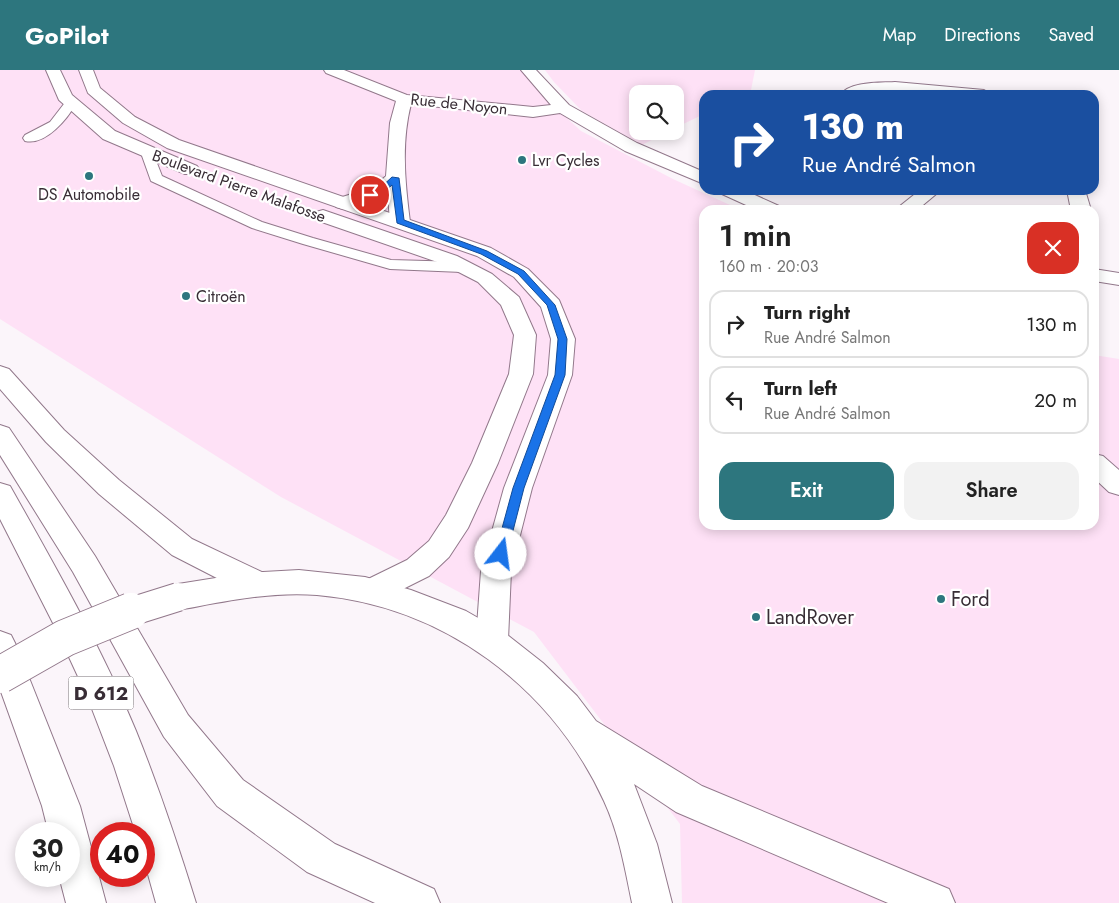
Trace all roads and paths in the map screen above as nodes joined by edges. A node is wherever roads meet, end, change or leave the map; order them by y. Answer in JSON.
{"nodes":[{"id":1,"x":53,"y":70,"type":"edge"},
{"id":2,"x":86,"y":70,"type":"edge"},
{"id":3,"x":331,"y":70,"type":"edge"},
{"id":4,"x":528,"y":70,"type":"edge"},
{"id":5,"x":858,"y":90,"type":"edge"},
{"id":6,"x":927,"y":90,"type":"edge"},
{"id":7,"x":404,"y":99,"type":"junction"},
{"id":8,"x":71,"y":102,"type":"junction"},
{"id":9,"x":563,"y":108,"type":"junction"},
{"id":10,"x":29,"y":138,"type":"dead end"},
{"id":11,"x":147,"y":153,"type":"junction"},
{"id":12,"x":699,"y":176,"type":"edge"},
{"id":13,"x":395,"y":178,"type":"junction"},
{"id":14,"x":740,"y":195,"type":"edge"},
{"id":15,"x":925,"y":195,"type":"edge"},
{"id":16,"x":343,"y":203,"type":"junction"},
{"id":17,"x":761,"y":205,"type":"edge"},
{"id":18,"x":912,"y":205,"type":"edge"},
{"id":19,"x":400,"y":222,"type":"junction"},
{"id":20,"x":462,"y":267,"type":"junction"},
{"id":21,"x":1099,"y":274,"type":"edge"},
{"id":22,"x":1119,"y":279,"type":"edge"},
{"id":23,"x":0,"y":374,"type":"edge"},
{"id":24,"x":0,"y":434,"type":"edge"},
{"id":25,"x":1099,"y":467,"type":"edge"},
{"id":26,"x":1119,"y":485,"type":"edge"},
{"id":27,"x":0,"y":493,"type":"edge"},
{"id":28,"x":257,"y":584,"type":"junction"},
{"id":29,"x":373,"y":590,"type":"junction"},
{"id":30,"x":492,"y":640,"type":"junction"},
{"id":31,"x":0,"y":645,"type":"edge"},
{"id":32,"x":0,"y":674,"type":"edge"},
{"id":33,"x":584,"y":732,"type":"junction"},
{"id":34,"x":65,"y":822,"type":"edge"},
{"id":35,"x":80,"y":880,"type":"edge"},
{"id":36,"x":86,"y":903,"type":"edge"},
{"id":37,"x":176,"y":903,"type":"edge"},
{"id":38,"x":420,"y":903,"type":"edge"},
{"id":39,"x":652,"y":903,"type":"edge"},
{"id":40,"x":935,"y":903,"type":"edge"}],
"edges":[{"from":1,"to":8,"type":"main road","name":"Boulevard Pierre Malafosse"},
{"from":2,"to":16,"type":"main road","name":"Boulevard Pierre Malafosse"},
{"from":3,"to":7,"type":"main road","name":"Rue de Noyon"},
{"from":4,"to":9,"type":"main road"},
{"from":5,"to":6,"type":"main road"},
{"from":7,"to":9,"type":"main road","name":"Rue de Noyon"},
{"from":7,"to":13,"type":"main road"},
{"from":8,"to":10,"type":"lane"},
{"from":8,"to":11,"type":"main road","name":"Boulevard Pierre Malafosse"},
{"from":9,"to":12,"type":"main road"},
{"from":11,"to":20,"type":"main road","name":"Boulevard Pierre Malafosse"},
{"from":11,"to":20,"type":"lane"},
{"from":13,"to":16,"type":"main road"},
{"from":13,"to":19,"type":"main road"},
{"from":14,"to":17,"type":"main road"},
{"from":15,"to":18,"type":"main road"},
{"from":16,"to":19,"type":"main road","name":"Boulevard Pierre Malafosse"},
{"from":19,"to":30,"type":"main road","name":"Boulevard Pierre Malafosse"},
{"from":20,"to":29,"type":"main road","name":"Boulevard Pierre Malafosse"},
{"from":21,"to":22,"type":"main road"},
{"from":23,"to":28,"type":"main road"},
{"from":24,"to":38,"type":"main road"},
{"from":25,"to":26,"type":"main road"},
{"from":27,"to":37,"type":"main road","number":"D 612"},
{"from":28,"to":29,"type":"main road"},
{"from":28,"to":32,"type":"main road","bridge":true},
{"from":29,"to":30,"type":"main road"},
{"from":30,"to":33,"type":"main road"},
{"from":31,"to":34,"type":"main road"},
{"from":33,"to":39,"type":"main road"},
{"from":33,"to":40,"type":"main road"},
{"from":35,"to":36,"type":"main road"}]}
